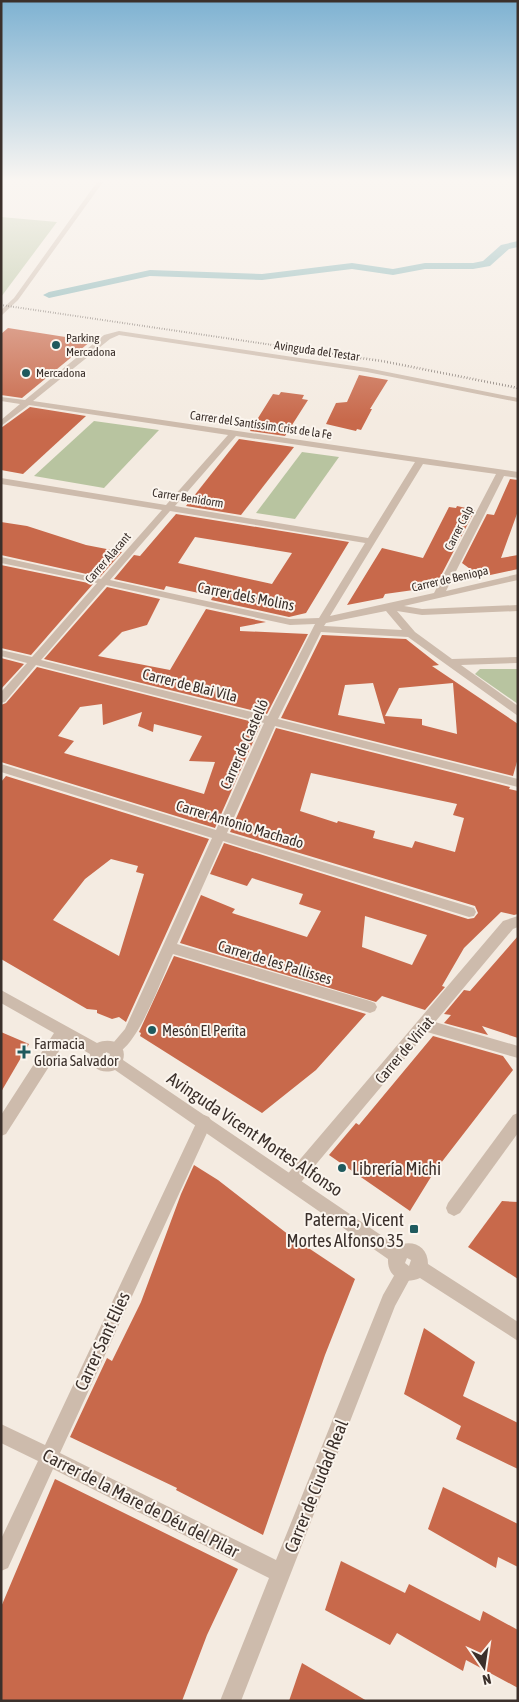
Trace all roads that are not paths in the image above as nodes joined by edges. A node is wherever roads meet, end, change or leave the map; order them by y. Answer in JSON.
{"nodes":[{"id":1,"x":43,"y":261,"type":"edge"},
{"id":2,"x":1,"y":314,"type":"edge"},
{"id":3,"x":1,"y":399,"type":"edge"},
{"id":4,"x":518,"y":400,"type":"edge"},
{"id":5,"x":26,"y":402,"type":"junction"},
{"id":6,"x":1,"y":424,"type":"edge"},
{"id":7,"x":234,"y":433,"type":"junction"},
{"id":8,"x":420,"y":461,"type":"junction"},
{"id":9,"x":501,"y":473,"type":"junction"},
{"id":10,"x":518,"y":476,"type":"edge"},
{"id":11,"x":1,"y":480,"type":"edge"},
{"id":12,"x":168,"y":508,"type":"junction"},
{"id":13,"x":371,"y":541,"type":"junction"},
{"id":14,"x":1,"y":560,"type":"edge"},
{"id":15,"x":518,"y":577,"type":"edge"},
{"id":16,"x":103,"y":582,"type":"junction"},
{"id":17,"x":440,"y":594,"type":"junction"},
{"id":18,"x":388,"y":607,"type":"junction"},
{"id":19,"x":518,"y":608,"type":"edge"},
{"id":20,"x":320,"y":625,"type":"junction"},
{"id":21,"x":411,"y":634,"type":"junction"},
{"id":22,"x":1,"y":653,"type":"edge"},
{"id":23,"x":518,"y":660,"type":"edge"},
{"id":24,"x":33,"y":661,"type":"junction"},
{"id":25,"x":450,"y":662,"type":"junction"},
{"id":26,"x":1,"y":699,"type":"edge"},
{"id":27,"x":518,"y":712,"type":"edge"},
{"id":28,"x":271,"y":721,"type":"junction"},
{"id":29,"x":1,"y":768,"type":"edge"},
{"id":30,"x":518,"y":783,"type":"edge"},
{"id":31,"x":221,"y":836,"type":"junction"},
{"id":32,"x":469,"y":912,"type":"dead end"},
{"id":33,"x":518,"y":921,"type":"edge"},
{"id":34,"x":171,"y":948,"type":"junction"},
{"id":35,"x":1,"y":996,"type":"edge"},
{"id":36,"x":370,"y":1007,"type":"dead end"},
{"id":37,"x":425,"y":1026,"type":"junction"},
{"id":38,"x":63,"y":1032,"type":"junction"},
{"id":39,"x":518,"y":1052,"type":"edge"},
{"id":40,"x":115,"y":1056,"type":"junction"},
{"id":41,"x":518,"y":1120,"type":"edge"},
{"id":42,"x":204,"y":1122,"type":"junction"},
{"id":43,"x":1,"y":1129,"type":"edge"},
{"id":44,"x":291,"y":1182,"type":"junction"},
{"id":45,"x":454,"y":1208,"type":"dead end"},
{"id":46,"x":407,"y":1266,"type":"junction"},
{"id":47,"x":518,"y":1332,"type":"edge"},
{"id":48,"x":1,"y":1433,"type":"edge"},
{"id":49,"x":48,"y":1456,"type":"junction"},
{"id":50,"x":1,"y":1561,"type":"edge"},
{"id":51,"x":281,"y":1573,"type":"junction"},
{"id":52,"x":230,"y":1701,"type":"edge"}],
"edges":[{"from":1,"to":2,"type":"street"},
{"from":3,"to":5,"type":"street","name":"Carrer del Santíssim Crist de la Fe"},
{"from":4,"to":5,"type":"street","name":"Avinguda del Testar"},
{"from":5,"to":6,"type":"street"},
{"from":5,"to":7,"type":"street","name":"Carrer del Santíssim Crist de la Fe"},
{"from":7,"to":8,"type":"street","name":"Carrer del Santíssim Crist de la Fe"},
{"from":7,"to":12,"type":"street","name":"Carrer Alacant"},
{"from":8,"to":9,"type":"street","name":"Carrer del Santíssim Crist de la Fe"},
{"from":8,"to":13,"type":"street","name":"Carrer de Castelló"},
{"from":9,"to":10,"type":"street","name":"Carrer del Santíssim Crist de la Fe"},
{"from":9,"to":17,"type":"street","name":"Carrer Calp"},
{"from":11,"to":12,"type":"street","name":"Carrer Benidorm"},
{"from":12,"to":13,"type":"street","name":"Carrer Benidorm"},
{"from":12,"to":16,"type":"street","name":"Carrer Alacant"},
{"from":13,"to":20,"type":"street","name":"Carrer de Castelló"},
{"from":14,"to":16,"type":"street","name":"Carrer dels Molins"},
{"from":15,"to":17,"type":"street","name":"Carrer de Beniopa"},
{"from":16,"to":20,"type":"street","name":"Carrer dels Molins"},
{"from":16,"to":24,"type":"street","name":"Carrer Alacant"},
{"from":17,"to":18,"type":"street","name":"Carrer de Beniopa"},
{"from":18,"to":19,"type":"street","name":"Carrer dels Molins"},
{"from":18,"to":20,"type":"street","name":"Carrer dels Molins"},
{"from":18,"to":21,"type":"street"},
{"from":20,"to":21,"type":"street","name":"Carrer dels Molins"},
{"from":20,"to":28,"type":"street","name":"Carrer de Castelló"},
{"from":21,"to":25,"type":"street"},
{"from":22,"to":24,"type":"street","name":"Carrer de Blai Vila"},
{"from":23,"to":25,"type":"street"},
{"from":24,"to":26,"type":"street","name":"Carrer Alacant"},
{"from":24,"to":28,"type":"street","name":"Carrer de Blai Vila"},
{"from":25,"to":27,"type":"street"},
{"from":28,"to":30,"type":"street","name":"Carrer de Blai Vila"},
{"from":28,"to":31,"type":"street","name":"Carrer de Castelló"},
{"from":29,"to":31,"type":"street","name":"Carrer Antonio Machado"},
{"from":31,"to":32,"type":"street","name":"Carrer Antonio Machado"},
{"from":31,"to":34,"type":"street","name":"Carrer de Castelló"},
{"from":33,"to":37,"type":"street","name":"Carrer de Viriat"},
{"from":34,"to":36,"type":"street","name":"Carrer de les Pallisses"},
{"from":34,"to":40,"type":"street","name":"Carrer de Castelló"},
{"from":35,"to":38,"type":"street","name":"Avinguda Vicent Mortes Alfonso"},
{"from":37,"to":39,"type":"street"},
{"from":37,"to":44,"type":"street","name":"Carrer de Viriat"},
{"from":38,"to":40,"type":"street","name":"Avinguda Vicent Mortes Alfonso"},
{"from":38,"to":43,"type":"street"},
{"from":40,"to":42,"type":"street","name":"Avinguda Vicent Mortes Alfonso"},
{"from":41,"to":45,"type":"street"},
{"from":42,"to":44,"type":"street","name":"Avinguda Vicent Mortes Alfonso"},
{"from":42,"to":49,"type":"street","name":"Carrer Sant Elies"},
{"from":44,"to":46,"type":"street","name":"Avinguda Vicent Mortes Alfonso"},
{"from":46,"to":47,"type":"street","name":"Avinguda Vicent Mortes Alfonso"},
{"from":46,"to":51,"type":"street","name":"Carrer de Ciudad Real"},
{"from":48,"to":49,"type":"street","name":"Carrer de la Mare de Déu del Pilar"},
{"from":49,"to":50,"type":"street","name":"Carrer Sant Elies"},
{"from":49,"to":51,"type":"street","name":"Carrer de la Mare de Déu del Pilar"},
{"from":51,"to":52,"type":"street","name":"Carrer de Ciudad Real"}]}
